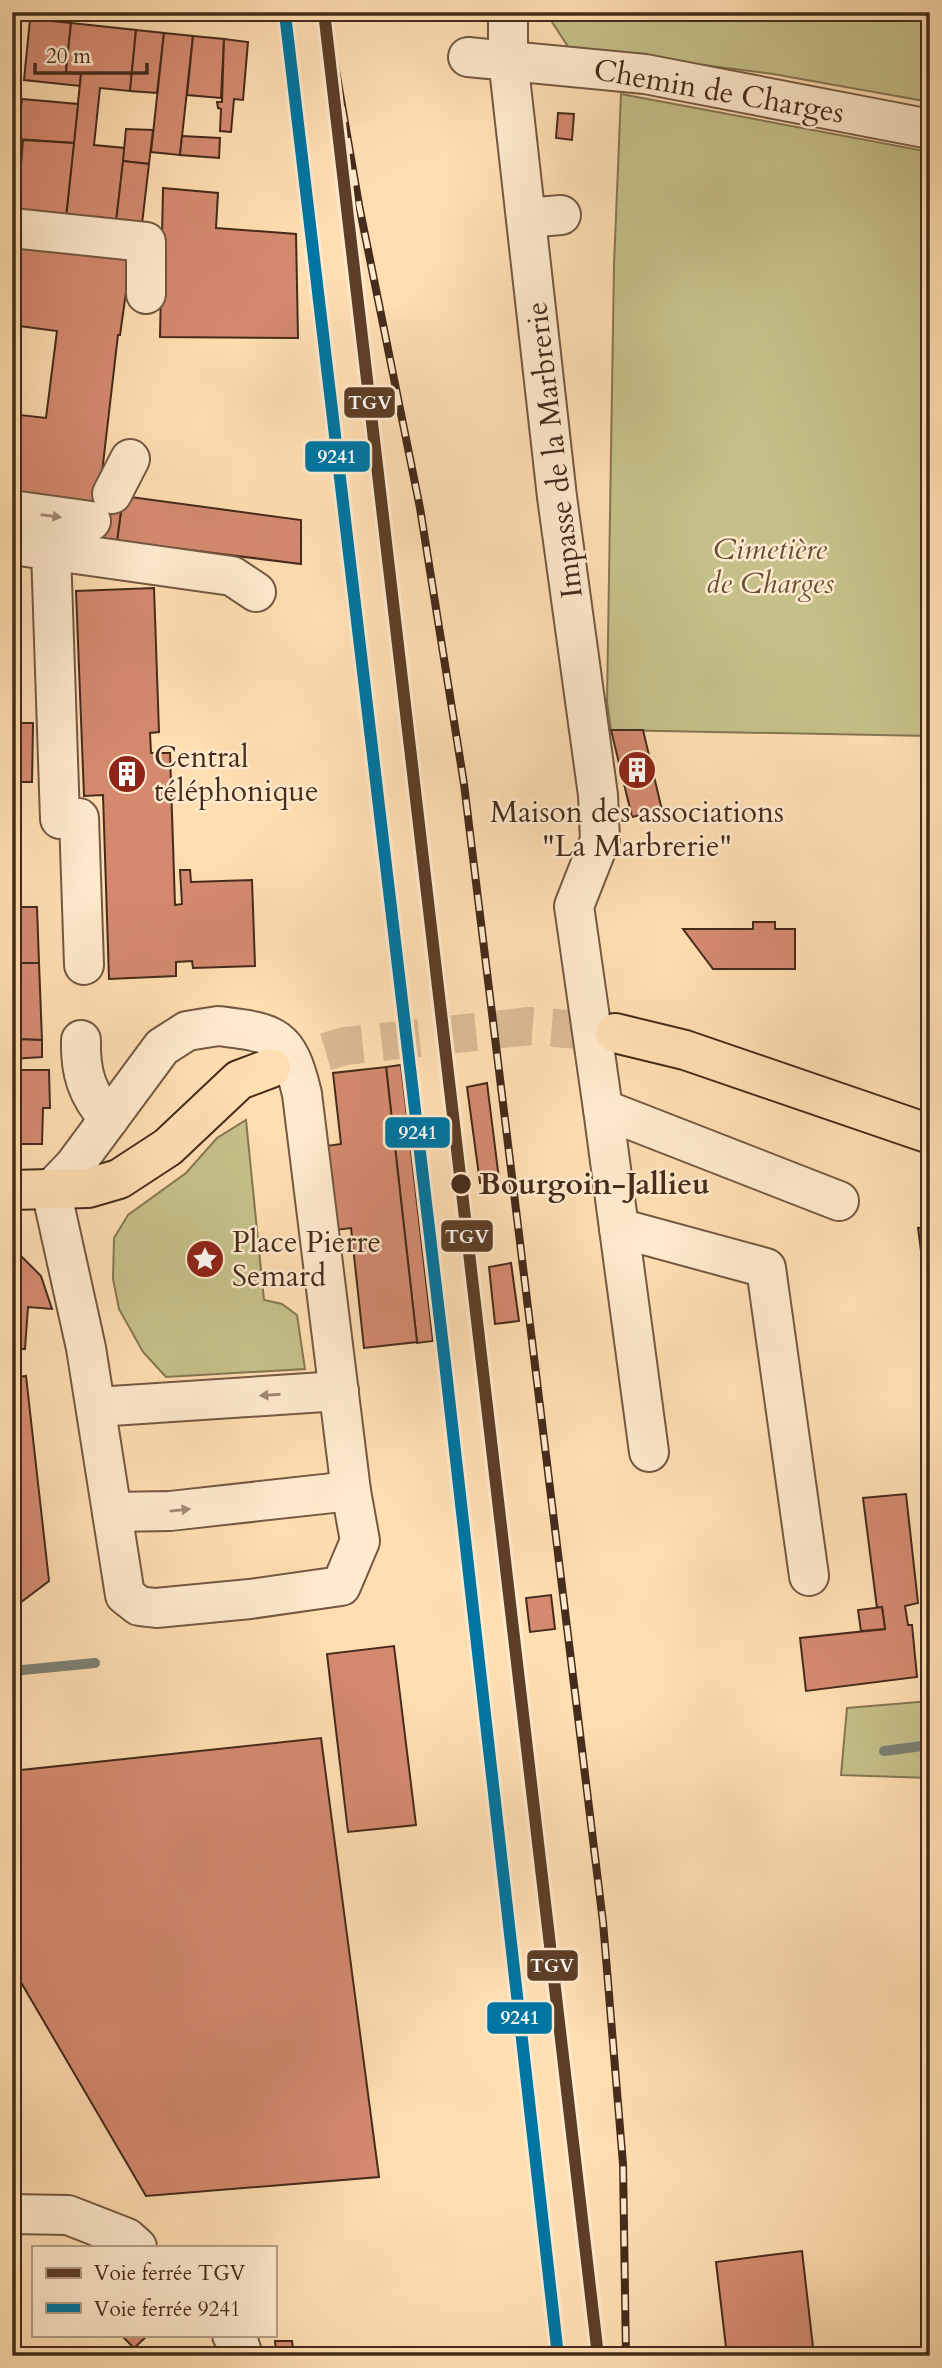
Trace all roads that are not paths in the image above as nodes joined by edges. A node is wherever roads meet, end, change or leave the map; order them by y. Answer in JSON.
{"nodes":[{"id":1,"x":508,"y":12,"type":"edge"},
{"id":2,"x":468,"y":57,"type":"dead end"},
{"id":3,"x":508,"y":59,"type":"junction"},
{"id":4,"x":930,"y":130,"type":"edge"},
{"id":5,"x":12,"y":228,"type":"edge"},
{"id":6,"x":146,"y":294,"type":"dead end"},
{"id":7,"x":130,"y":459,"type":"dead end"},
{"id":8,"x":12,"y":510,"type":"edge"},
{"id":9,"x":12,"y":545,"type":"edge"},
{"id":10,"x":51,"y":551,"type":"junction"},
{"id":11,"x":256,"y":592,"type":"dead end"},
{"id":12,"x":84,"y":965,"type":"dead end"},
{"id":13,"x":615,"y":1033,"type":"tunnel mouth"},
{"id":14,"x":81,"y":1040,"type":"dead end"},
{"id":15,"x":283,"y":1063,"type":"junction"},
{"id":16,"x":603,"y":1110,"type":"junction"},
{"id":17,"x":114,"y":1112,"type":"junction"},
{"id":18,"x":930,"y":1134,"type":"edge"},
{"id":19,"x":12,"y":1190,"type":"edge"},
{"id":20,"x":51,"y":1190,"type":"junction"},
{"id":21,"x":839,"y":1201,"type":"dead end"},
{"id":22,"x":619,"y":1228,"type":"junction"},
{"id":23,"x":339,"y":1391,"type":"junction"},
{"id":24,"x":96,"y":1407,"type":"junction"},
{"id":25,"x":649,"y":1452,"type":"dead end"},
{"id":26,"x":351,"y":1491,"type":"junction"},
{"id":27,"x":112,"y":1513,"type":"junction"},
{"id":28,"x":809,"y":1576,"type":"dead end"},
{"id":29,"x":12,"y":2214,"type":"edge"},
{"id":30,"x":136,"y":2246,"type":"edge"},
{"id":31,"x":233,"y":2336,"type":"edge"},
{"id":32,"x":243,"y":2356,"type":"edge"}],
"edges":[{"from":1,"to":3,"type":"street","name":"Impasse de la Marbrerie"},
{"from":2,"to":3,"type":"street","name":"Chemin de Charges"},
{"from":3,"to":4,"type":"street","name":"Chemin de Charges"},
{"from":3,"to":16,"type":"street","name":"Impasse de la Marbrerie"},
{"from":5,"to":6,"type":"street"},
{"from":8,"to":7,"type":"street","one_way":true},
{"from":9,"to":10,"type":"street"},
{"from":10,"to":11,"type":"street"},
{"from":10,"to":12,"type":"street"},
{"from":13,"to":18,"type":"main road"},
{"from":14,"to":17,"type":"street"},
{"from":15,"to":17,"type":"street"},
{"from":15,"to":20,"type":"main road"},
{"from":15,"to":23,"type":"street"},
{"from":16,"to":21,"type":"street"},
{"from":16,"to":22,"type":"street"},
{"from":17,"to":20,"type":"street"},
{"from":19,"to":20,"type":"main road"},
{"from":20,"to":24,"type":"street"},
{"from":22,"to":25,"type":"street"},
{"from":22,"to":28,"type":"street"},
{"from":23,"to":24,"type":"street","one_way":true},
{"from":23,"to":26,"type":"street"},
{"from":24,"to":27,"type":"street"},
{"from":27,"to":26,"type":"street","one_way":true},
{"from":26,"to":27,"type":"street"},
{"from":29,"to":30,"type":"street"},
{"from":31,"to":32,"type":"street"}]}
